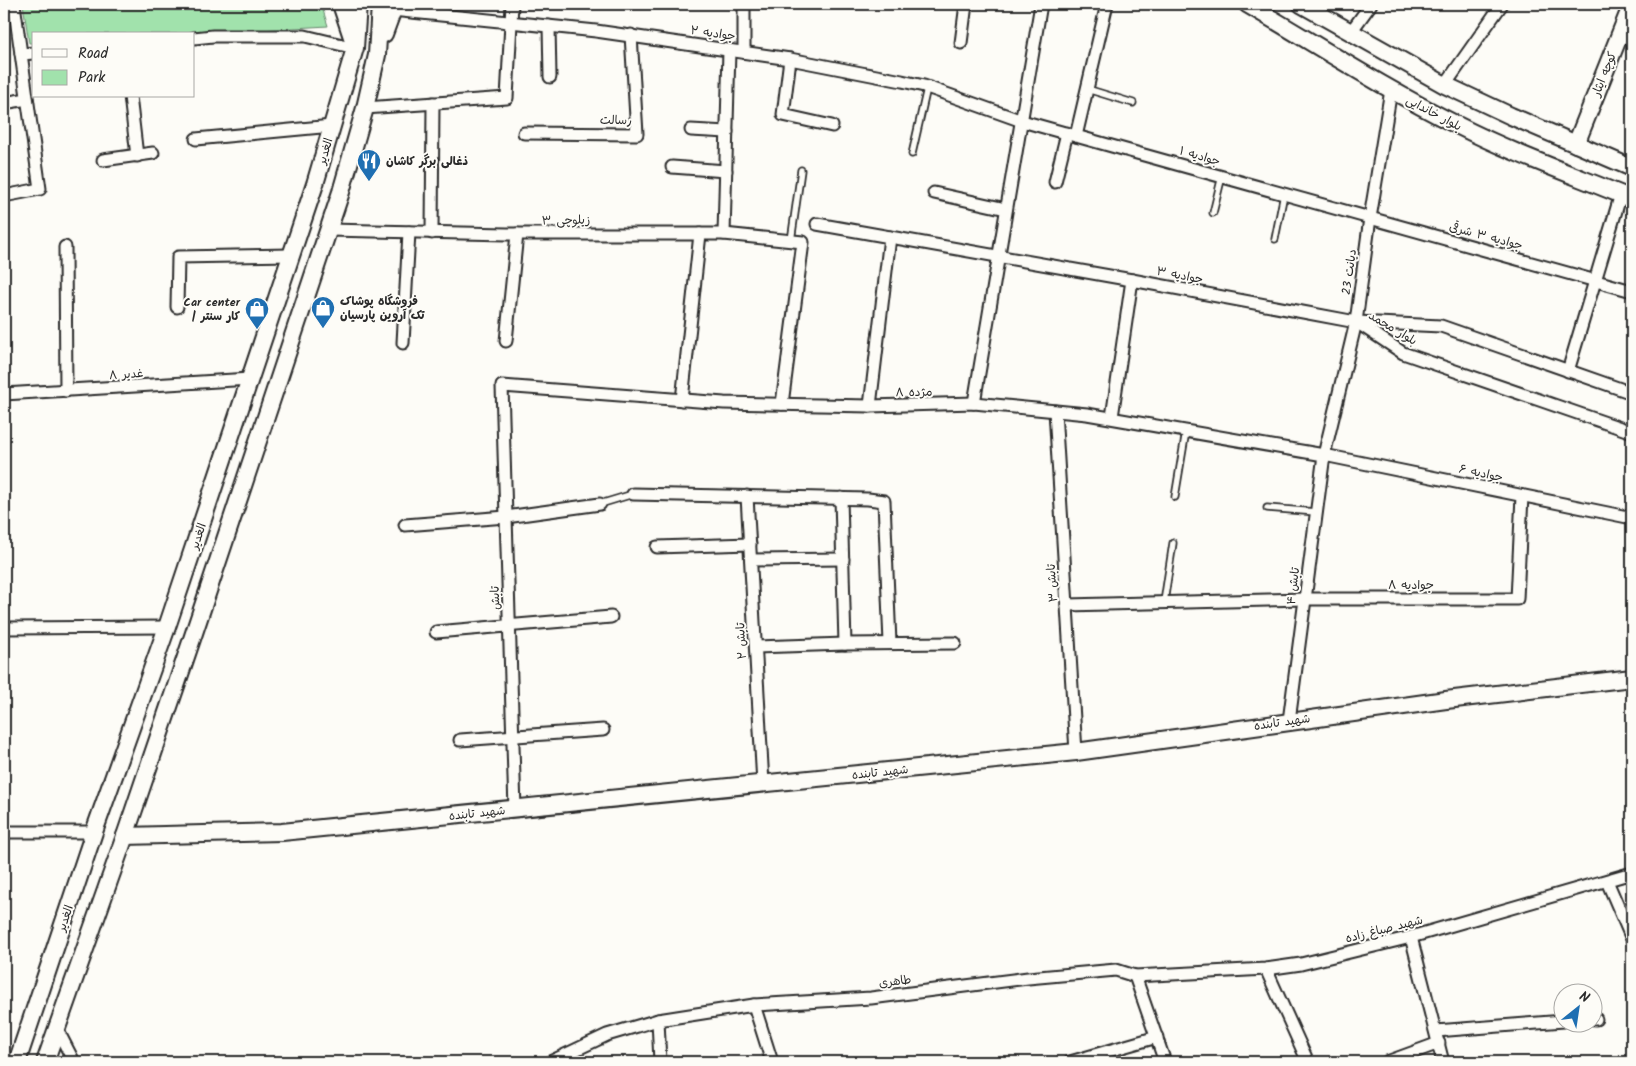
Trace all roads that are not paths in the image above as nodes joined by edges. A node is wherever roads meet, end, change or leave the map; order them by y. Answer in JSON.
{"nodes":[{"id":1,"x":14,"y":4,"type":"edge"},
{"id":2,"x":341,"y":4,"type":"edge"},
{"id":3,"x":358,"y":4,"type":"edge"},
{"id":4,"x":512,"y":4,"type":"edge"},
{"id":5,"x":744,"y":4,"type":"edge"},
{"id":6,"x":966,"y":4,"type":"edge"},
{"id":7,"x":1040,"y":4,"type":"edge"},
{"id":8,"x":1107,"y":4,"type":"edge"},
{"id":9,"x":1247,"y":4,"type":"edge"},
{"id":10,"x":1301,"y":4,"type":"edge"},
{"id":11,"x":1371,"y":4,"type":"edge"},
{"id":12,"x":1502,"y":4,"type":"edge"},
{"id":13,"x":1632,"y":4,"type":"edge"},
{"id":14,"x":389,"y":6,"type":"edge"},
{"id":15,"x":10,"y":16,"type":"edge"},
{"id":16,"x":512,"y":22,"type":"junction"},
{"id":17,"x":549,"y":26,"type":"junction"},
{"id":18,"x":1350,"y":33,"type":"junction"},
{"id":19,"x":631,"y":35,"type":"junction"},
{"id":20,"x":195,"y":38,"type":"edge"},
{"id":21,"x":961,"y":43,"type":"dead end"},
{"id":22,"x":355,"y":48,"type":"junction"},
{"id":23,"x":729,"y":50,"type":"junction"},
{"id":24,"x":744,"y":52,"type":"junction"},
{"id":25,"x":32,"y":53,"type":"edge"},
{"id":26,"x":21,"y":54,"type":"junction"},
{"id":27,"x":790,"y":59,"type":"junction"},
{"id":28,"x":550,"y":77,"type":"dead end"},
{"id":29,"x":1445,"y":84,"type":"junction"},
{"id":30,"x":927,"y":88,"type":"junction"},
{"id":31,"x":1087,"y":89,"type":"junction"},
{"id":32,"x":1391,"y":90,"type":"junction"},
{"id":33,"x":130,"y":98,"type":"edge"},
{"id":34,"x":27,"y":99,"type":"junction"},
{"id":35,"x":4,"y":103,"type":"edge"},
{"id":36,"x":433,"y":103,"type":"junction"},
{"id":37,"x":1133,"y":103,"type":"dead end"},
{"id":38,"x":365,"y":108,"type":"junction"},
{"id":39,"x":1022,"y":121,"type":"junction"},
{"id":40,"x":332,"y":126,"type":"junction"},
{"id":41,"x":832,"y":126,"type":"dead end"},
{"id":42,"x":692,"y":130,"type":"dead end"},
{"id":43,"x":727,"y":132,"type":"junction"},
{"id":44,"x":524,"y":133,"type":"dead end"},
{"id":45,"x":1072,"y":134,"type":"junction"},
{"id":46,"x":196,"y":138,"type":"dead end"},
{"id":47,"x":1576,"y":144,"type":"junction"},
{"id":48,"x":153,"y":153,"type":"dead end"},
{"id":49,"x":912,"y":154,"type":"dead end"},
{"id":50,"x":137,"y":156,"type":"junction"},
{"id":51,"x":103,"y":160,"type":"dead end"},
{"id":52,"x":672,"y":167,"type":"dead end"},
{"id":53,"x":1632,"y":168,"type":"edge"},
{"id":54,"x":800,"y":170,"type":"dead end"},
{"id":55,"x":726,"y":171,"type":"junction"},
{"id":56,"x":1222,"y":176,"type":"junction"},
{"id":57,"x":1055,"y":182,"type":"dead end"},
{"id":58,"x":315,"y":184,"type":"junction"},
{"id":59,"x":341,"y":192,"type":"junction"},
{"id":60,"x":934,"y":194,"type":"dead end"},
{"id":61,"x":1284,"y":194,"type":"junction"},
{"id":62,"x":4,"y":196,"type":"edge"},
{"id":63,"x":1627,"y":197,"type":"edge"},
{"id":64,"x":1006,"y":209,"type":"junction"},
{"id":65,"x":1213,"y":213,"type":"dead end"},
{"id":66,"x":1370,"y":218,"type":"junction"},
{"id":67,"x":816,"y":224,"type":"dead end"},
{"id":68,"x":329,"y":230,"type":"junction"},
{"id":69,"x":409,"y":232,"type":"junction"},
{"id":70,"x":432,"y":233,"type":"junction"},
{"id":71,"x":516,"y":234,"type":"junction"},
{"id":72,"x":700,"y":234,"type":"junction"},
{"id":73,"x":724,"y":234,"type":"junction"},
{"id":74,"x":890,"y":237,"type":"junction"},
{"id":75,"x":1275,"y":239,"type":"dead end"},
{"id":76,"x":797,"y":242,"type":"junction"},
{"id":77,"x":65,"y":247,"type":"dead end"},
{"id":78,"x":291,"y":255,"type":"junction"},
{"id":79,"x":998,"y":256,"type":"junction"},
{"id":80,"x":1132,"y":280,"type":"junction"},
{"id":81,"x":1595,"y":280,"type":"junction"},
{"id":82,"x":1632,"y":291,"type":"edge"},
{"id":83,"x":177,"y":307,"type":"dead end"},
{"id":84,"x":1356,"y":322,"type":"junction"},
{"id":85,"x":506,"y":341,"type":"dead end"},
{"id":86,"x":404,"y":342,"type":"dead end"},
{"id":87,"x":1568,"y":371,"type":"junction"},
{"id":88,"x":250,"y":380,"type":"junction"},
{"id":89,"x":502,"y":386,"type":"joint"},
{"id":90,"x":66,"y":391,"type":"junction"},
{"id":91,"x":1632,"y":393,"type":"edge"},
{"id":92,"x":4,"y":394,"type":"edge"},
{"id":93,"x":682,"y":400,"type":"junction"},
{"id":94,"x":974,"y":403,"type":"junction"},
{"id":95,"x":782,"y":404,"type":"junction"},
{"id":96,"x":870,"y":406,"type":"junction"},
{"id":97,"x":1055,"y":411,"type":"junction"},
{"id":98,"x":1112,"y":418,"type":"junction"},
{"id":99,"x":1186,"y":431,"type":"junction"},
{"id":100,"x":1632,"y":432,"type":"edge"},
{"id":101,"x":1324,"y":455,"type":"junction"},
{"id":102,"x":633,"y":494,"type":"joint"},
{"id":103,"x":747,"y":496,"type":"junction"},
{"id":104,"x":1522,"y":496,"type":"junction"},
{"id":105,"x":1175,"y":497,"type":"dead end"},
{"id":106,"x":841,"y":498,"type":"junction"},
{"id":107,"x":600,"y":504,"type":"joint"},
{"id":108,"x":1267,"y":508,"type":"dead end"},
{"id":109,"x":1316,"y":512,"type":"junction"},
{"id":110,"x":506,"y":517,"type":"junction"},
{"id":111,"x":1632,"y":518,"type":"edge"},
{"id":112,"x":405,"y":525,"type":"dead end"},
{"id":113,"x":1173,"y":543,"type":"dead end"},
{"id":114,"x":750,"y":544,"type":"junction"},
{"id":115,"x":657,"y":547,"type":"dead end"},
{"id":116,"x":843,"y":559,"type":"junction"},
{"id":117,"x":751,"y":560,"type":"junction"},
{"id":118,"x":1305,"y":598,"type":"junction"},
{"id":119,"x":1164,"y":602,"type":"junction"},
{"id":120,"x":1067,"y":605,"type":"junction"},
{"id":121,"x":611,"y":617,"type":"dead end"},
{"id":122,"x":509,"y":626,"type":"junction"},
{"id":123,"x":167,"y":627,"type":"junction"},
{"id":124,"x":4,"y":628,"type":"edge"},
{"id":125,"x":436,"y":632,"type":"dead end"},
{"id":126,"x":955,"y":642,"type":"dead end"},
{"id":127,"x":890,"y":643,"type":"junction"},
{"id":128,"x":845,"y":644,"type":"junction"},
{"id":129,"x":756,"y":647,"type":"junction"},
{"id":130,"x":1632,"y":678,"type":"edge"},
{"id":131,"x":1289,"y":721,"type":"junction"},
{"id":132,"x":603,"y":730,"type":"dead end"},
{"id":133,"x":512,"y":736,"type":"junction"},
{"id":134,"x":460,"y":740,"type":"dead end"},
{"id":135,"x":1076,"y":752,"type":"junction"},
{"id":136,"x":763,"y":784,"type":"junction"},
{"id":137,"x":515,"y":810,"type":"junction"},
{"id":138,"x":4,"y":832,"type":"edge"},
{"id":139,"x":94,"y":832,"type":"junction"},
{"id":140,"x":125,"y":836,"type":"junction"},
{"id":141,"x":1632,"y":873,"type":"edge"},
{"id":142,"x":1608,"y":880,"type":"junction"},
{"id":143,"x":1411,"y":937,"type":"junction"},
{"id":144,"x":1632,"y":939,"type":"edge"},
{"id":145,"x":1266,"y":969,"type":"junction"},
{"id":146,"x":1135,"y":976,"type":"junction"},
{"id":147,"x":754,"y":1005,"type":"junction"},
{"id":148,"x":658,"y":1020,"type":"junction"},
{"id":149,"x":1554,"y":1022,"type":"edge"},
{"id":150,"x":56,"y":1027,"type":"junction"},
{"id":151,"x":1436,"y":1031,"type":"junction"},
{"id":152,"x":1157,"y":1037,"type":"junction"},
{"id":153,"x":1439,"y":1043,"type":"junction"},
{"id":154,"x":17,"y":1062,"type":"edge"},
{"id":155,"x":44,"y":1062,"type":"edge"},
{"id":156,"x":74,"y":1062,"type":"edge"},
{"id":157,"x":550,"y":1062,"type":"edge"},
{"id":158,"x":660,"y":1062,"type":"edge"},
{"id":159,"x":772,"y":1062,"type":"edge"},
{"id":160,"x":1070,"y":1062,"type":"edge"},
{"id":161,"x":1165,"y":1062,"type":"edge"},
{"id":162,"x":1308,"y":1062,"type":"edge"},
{"id":163,"x":1387,"y":1062,"type":"edge"},
{"id":164,"x":1443,"y":1062,"type":"edge"}],
"edges":[{"from":1,"to":15,"type":"street"},
{"from":2,"to":22,"type":"main road"},
{"from":3,"to":22,"type":"main road","name":"الغدیر"},
{"from":4,"to":16,"type":"street"},
{"from":5,"to":24,"type":"street"},
{"from":6,"to":21,"type":"street"},
{"from":7,"to":39,"type":"street"},
{"from":8,"to":31,"type":"street"},
{"from":9,"to":32,"type":"main road","name":"بلوار خاندایی"},
{"from":10,"to":18,"type":"main road"},
{"from":11,"to":18,"type":"street"},
{"from":12,"to":29,"type":"street"},
{"from":13,"to":47,"type":"main road","name":"کوچه ایثار"},
{"from":14,"to":16,"type":"street","name":"جوادیه ۲"},
{"from":14,"to":38,"type":"main road"},
{"from":15,"to":26,"type":"street"},
{"from":16,"to":17,"type":"street","name":"جوادیه ۲"},
{"from":16,"to":36,"type":"street"},
{"from":17,"to":19,"type":"street","name":"جوادیه ۲"},
{"from":17,"to":28,"type":"street"},
{"from":18,"to":29,"type":"main road"},
{"from":19,"to":23,"type":"street","name":"جوادیه ۲"},
{"from":19,"to":44,"type":"street","name":"رسالت"},
{"from":20,"to":22,"type":"street"},
{"from":22,"to":40,"type":"main road","name":"الغدیر"},
{"from":23,"to":24,"type":"street","name":"جوادیه ۲"},
{"from":23,"to":43,"type":"street"},
{"from":24,"to":27,"type":"street","name":"جوادیه ۲"},
{"from":25,"to":26,"type":"street"},
{"from":26,"to":34,"type":"street"},
{"from":27,"to":30,"type":"street","name":"جوادیه ۲"},
{"from":27,"to":41,"type":"street"},
{"from":29,"to":47,"type":"main road"},
{"from":30,"to":39,"type":"street","name":"جوادیه ۲"},
{"from":30,"to":49,"type":"lane"},
{"from":31,"to":37,"type":"lane"},
{"from":31,"to":45,"type":"street"},
{"from":32,"to":63,"type":"main road","name":"بلوار خاندایی"},
{"from":32,"to":66,"type":"street","name":"دیانت 23"},
{"from":33,"to":50,"type":"street"},
{"from":34,"to":35,"type":"street"},
{"from":34,"to":62,"type":"street"},
{"from":36,"to":38,"type":"street"},
{"from":36,"to":70,"type":"street"},
{"from":38,"to":59,"type":"main road"},
{"from":39,"to":45,"type":"street","name":"جوادیه ۱"},
{"from":39,"to":64,"type":"street"},
{"from":40,"to":46,"type":"street"},
{"from":40,"to":58,"type":"main road","name":"الغدیر"},
{"from":42,"to":43,"type":"street"},
{"from":43,"to":55,"type":"street"},
{"from":45,"to":56,"type":"street","name":"جوادیه ۱"},
{"from":45,"to":57,"type":"street"},
{"from":47,"to":53,"type":"main road"},
{"from":48,"to":50,"type":"street"},
{"from":50,"to":51,"type":"street"},
{"from":52,"to":55,"type":"street"},
{"from":54,"to":76,"type":"lane"},
{"from":55,"to":73,"type":"street"},
{"from":56,"to":61,"type":"street","name":"جوادیه ۱"},
{"from":56,"to":65,"type":"lane"},
{"from":58,"to":59,"type":"main road"},
{"from":58,"to":78,"type":"main road","name":"الغدیر"},
{"from":59,"to":68,"type":"main road"},
{"from":60,"to":64,"type":"street"},
{"from":61,"to":66,"type":"street","name":"جوادیه ۱"},
{"from":61,"to":75,"type":"lane"},
{"from":63,"to":81,"type":"street"},
{"from":64,"to":79,"type":"street"},
{"from":66,"to":81,"type":"street","name":"جوادیه ۳ شرقی"},
{"from":66,"to":84,"type":"street","name":"دیانت 23"},
{"from":67,"to":74,"type":"street","name":"جوادیه ۳"},
{"from":68,"to":69,"type":"street","name":"زیلوچی ۳"},
{"from":68,"to":140,"type":"main road"},
{"from":69,"to":70,"type":"street","name":"زیلوچی ۳"},
{"from":69,"to":86,"type":"street"},
{"from":70,"to":71,"type":"street","name":"زیلوچی ۳"},
{"from":71,"to":72,"type":"street","name":"زیلوچی ۳"},
{"from":71,"to":85,"type":"street"},
{"from":72,"to":73,"type":"street","name":"زیلوچی ۳"},
{"from":72,"to":93,"type":"street"},
{"from":73,"to":76,"type":"street","name":"زیلوچی ۳"},
{"from":74,"to":79,"type":"street","name":"جوادیه ۳"},
{"from":74,"to":96,"type":"street"},
{"from":76,"to":95,"type":"street"},
{"from":77,"to":90,"type":"street"},
{"from":78,"to":83,"type":"street"},
{"from":78,"to":88,"type":"main road","name":"الغدیر"},
{"from":79,"to":80,"type":"street","name":"جوادیه ۳"},
{"from":79,"to":94,"type":"street"},
{"from":80,"to":84,"type":"street","name":"جوادیه ۳"},
{"from":80,"to":98,"type":"street"},
{"from":81,"to":82,"type":"street","name":"جوادیه ۳ شرقی"},
{"from":81,"to":87,"type":"street"},
{"from":84,"to":87,"type":"street","name":"بلوار محمد"},
{"from":84,"to":100,"type":"street","name":"بلوار محمد"},
{"from":84,"to":101,"type":"street","name":"دیانت 23"},
{"from":87,"to":91,"type":"street","name":"بلوار محمد"},
{"from":88,"to":90,"type":"street","name":"غدیر ۸"},
{"from":88,"to":123,"type":"main road","name":"الغدیر"},
{"from":89,"to":93,"type":"street","name":"مژده ۸"},
{"from":89,"to":110,"type":"street","name":"تابش"},
{"from":90,"to":92,"type":"street","name":"غدیر ۸"},
{"from":93,"to":95,"type":"street","name":"مژده ۸"},
{"from":94,"to":96,"type":"street","name":"مژده ۸"},
{"from":94,"to":97,"type":"street","name":"مژده ۸"},
{"from":95,"to":96,"type":"street","name":"مژده ۸"},
{"from":97,"to":98,"type":"street","name":"مژده ۸"},
{"from":97,"to":120,"type":"street","name":"تابش ۳"},
{"from":98,"to":99,"type":"street","name":"مژده ۸"},
{"from":99,"to":101,"type":"street","name":"مژده ۸"},
{"from":99,"to":105,"type":"lane"},
{"from":101,"to":104,"type":"street","name":"جوادیه ۶"},
{"from":101,"to":109,"type":"street","name":"تابش ۴"},
{"from":102,"to":103,"type":"street"},
{"from":102,"to":107,"type":"lane"},
{"from":103,"to":106,"type":"street"},
{"from":103,"to":114,"type":"street","name":"تابش ۲"},
{"from":104,"to":111,"type":"street","name":"جوادیه ۶"},
{"from":104,"to":118,"type":"street","name":"جوادیه ۸"},
{"from":106,"to":116,"type":"street"},
{"from":106,"to":127,"type":"street"},
{"from":107,"to":110,"type":"street"},
{"from":108,"to":109,"type":"lane"},
{"from":109,"to":118,"type":"street","name":"تابش ۴"},
{"from":110,"to":112,"type":"street"},
{"from":110,"to":122,"type":"street","name":"تابش"},
{"from":113,"to":119,"type":"lane"},
{"from":114,"to":115,"type":"street"},
{"from":114,"to":117,"type":"street","name":"تابش ۲"},
{"from":116,"to":117,"type":"street"},
{"from":116,"to":128,"type":"street"},
{"from":117,"to":129,"type":"street","name":"تابش ۲"},
{"from":118,"to":119,"type":"street","name":"جوادیه ۸"},
{"from":118,"to":131,"type":"street","name":"تابش ۴"},
{"from":119,"to":120,"type":"street","name":"جوادیه ۸"},
{"from":120,"to":135,"type":"street","name":"تابش ۳"},
{"from":121,"to":122,"type":"street"},
{"from":122,"to":125,"type":"street"},
{"from":122,"to":133,"type":"street","name":"تابش"},
{"from":123,"to":124,"type":"street"},
{"from":123,"to":139,"type":"main road","name":"الغدیر"},
{"from":126,"to":127,"type":"street"},
{"from":127,"to":128,"type":"street"},
{"from":128,"to":129,"type":"street"},
{"from":129,"to":136,"type":"street","name":"تابش ۲"},
{"from":130,"to":131,"type":"main road","name":"شهید تابنده"},
{"from":131,"to":135,"type":"main road","name":"شهید تابنده"},
{"from":132,"to":133,"type":"street"},
{"from":133,"to":134,"type":"street"},
{"from":133,"to":137,"type":"street","name":"تابش"},
{"from":135,"to":136,"type":"main road","name":"شهید تابنده"},
{"from":136,"to":137,"type":"main road","name":"شهید تابنده"},
{"from":137,"to":140,"type":"main road","name":"شهید تابنده"},
{"from":138,"to":139,"type":"street"},
{"from":139,"to":154,"type":"main road","name":"الغدیر"},
{"from":140,"to":150,"type":"main road"},
{"from":141,"to":142,"type":"street","name":"شهید صباغ زاده"},
{"from":142,"to":143,"type":"street","name":"شهید صباغ زاده"},
{"from":142,"to":144,"type":"street"},
{"from":143,"to":145,"type":"street","name":"شهید صباغ زاده"},
{"from":143,"to":151,"type":"street"},
{"from":145,"to":146,"type":"street","name":"شهید صباغ زاده"},
{"from":145,"to":162,"type":"street"},
{"from":146,"to":147,"type":"street","name":"طاهری"},
{"from":146,"to":152,"type":"street"},
{"from":147,"to":148,"type":"street","name":"طاهری"},
{"from":147,"to":159,"type":"street"},
{"from":148,"to":157,"type":"street","name":"طاهری"},
{"from":148,"to":158,"type":"street"},
{"from":149,"to":151,"type":"street"},
{"from":150,"to":155,"type":"main road"},
{"from":150,"to":156,"type":"street"},
{"from":151,"to":153,"type":"street"},
{"from":152,"to":160,"type":"street"},
{"from":152,"to":161,"type":"street"},
{"from":153,"to":163,"type":"street"},
{"from":153,"to":164,"type":"street"}]}
